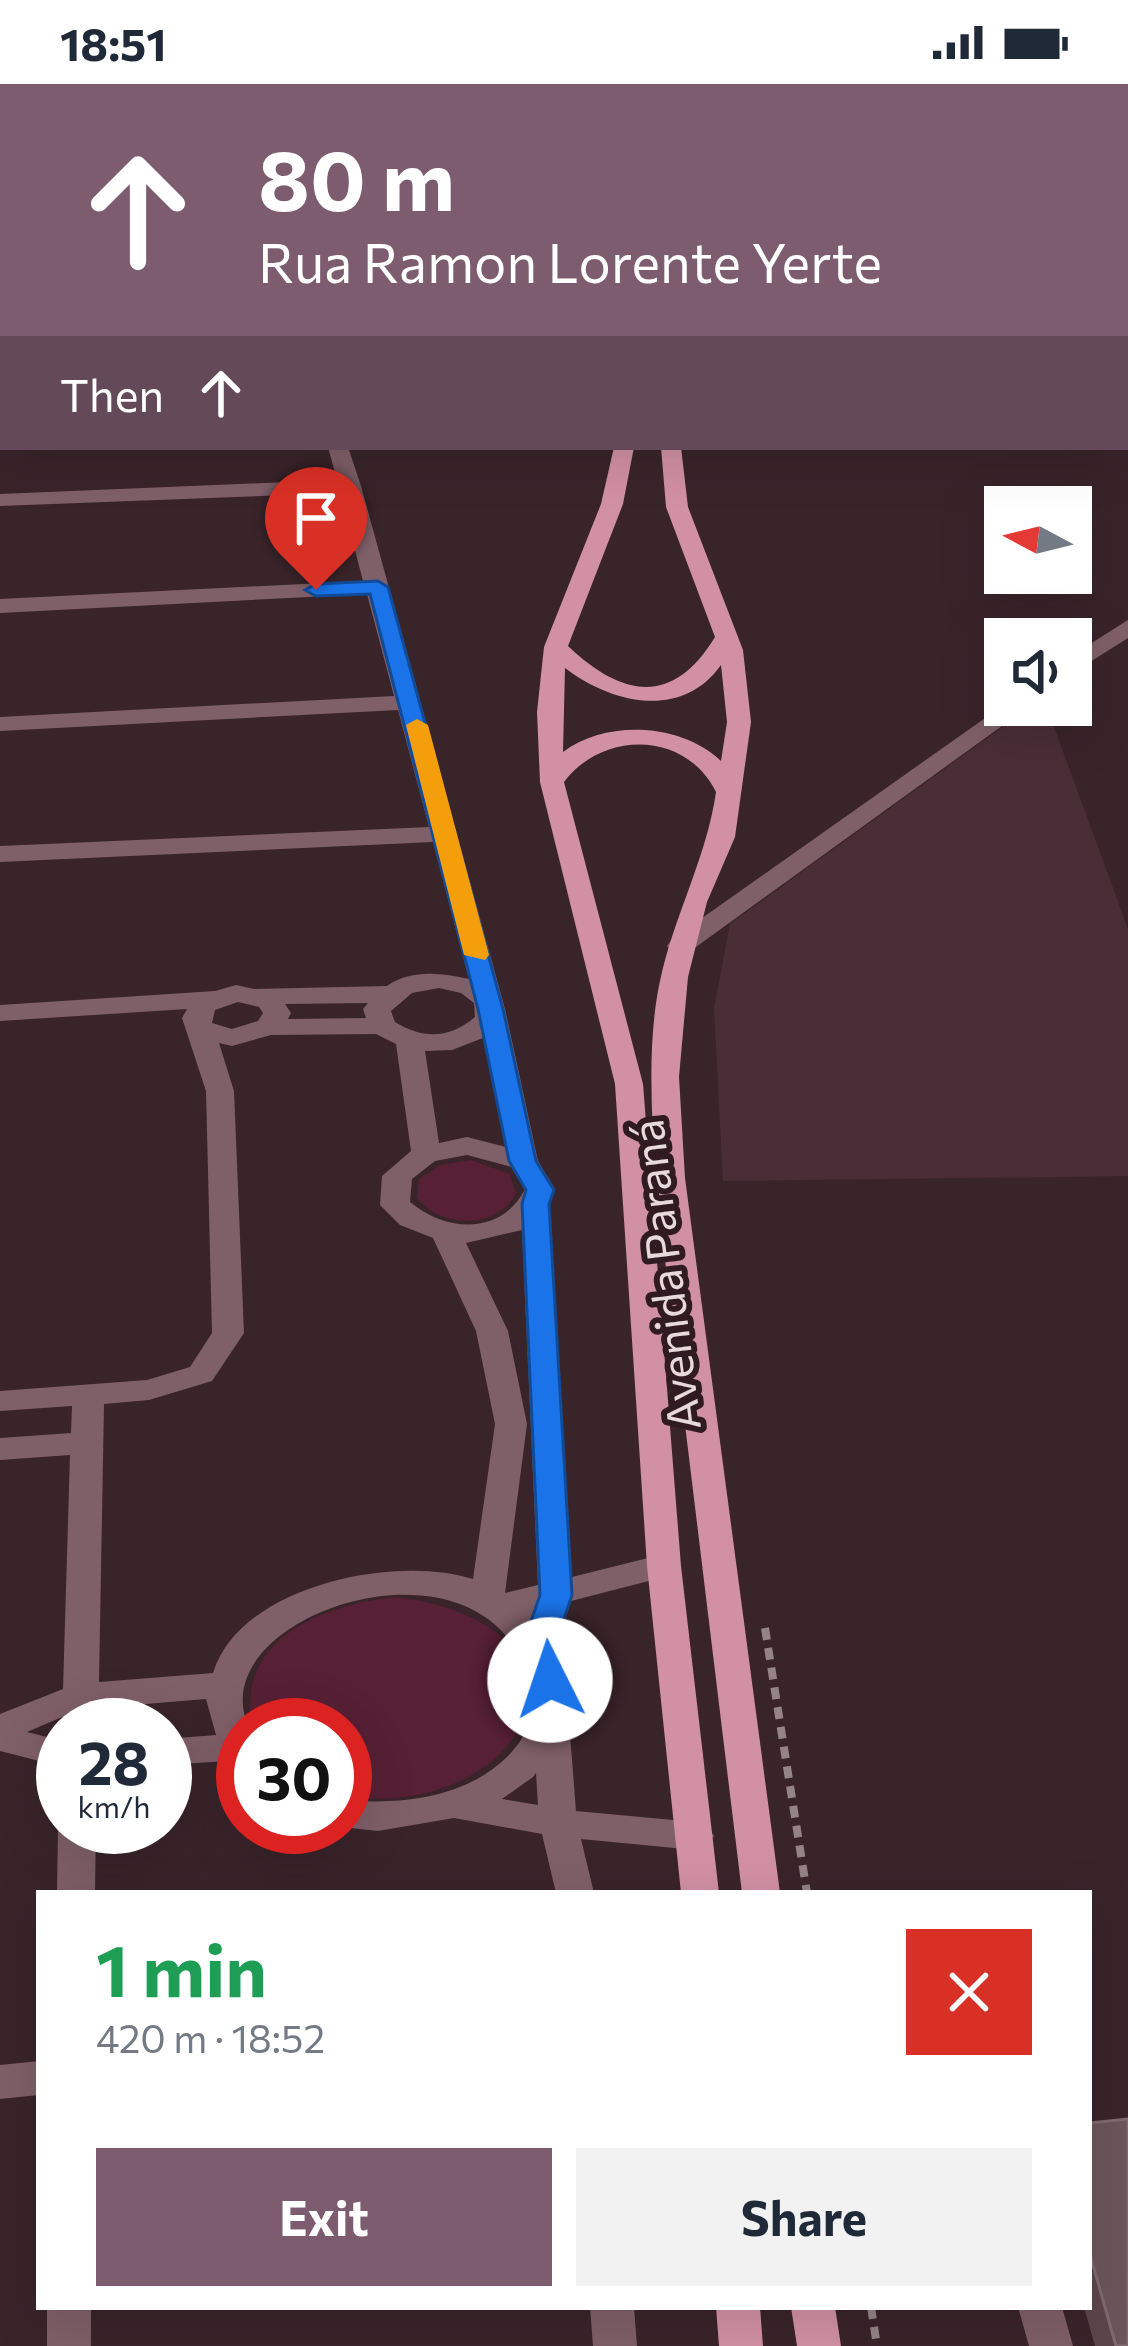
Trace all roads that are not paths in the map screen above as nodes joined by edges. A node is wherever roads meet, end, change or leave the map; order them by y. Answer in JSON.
{"nodes":[{"id":1,"x":339,"y":450,"type":"edge"},
{"id":2,"x":623,"y":450,"type":"edge"},
{"id":3,"x":671,"y":450,"type":"edge"},
{"id":4,"x":350,"y":486,"type":"junction"},
{"id":5,"x":0,"y":500,"type":"edge"},
{"id":6,"x":378,"y":587,"type":"junction"},
{"id":7,"x":0,"y":606,"type":"edge"},
{"id":8,"x":1128,"y":627,"type":"edge"},
{"id":9,"x":727,"y":636,"type":"junction"},
{"id":10,"x":556,"y":647,"type":"junction"},
{"id":11,"x":1092,"y":653,"type":"edge"},
{"id":12,"x":411,"y":702,"type":"junction"},
{"id":13,"x":0,"y":724,"type":"edge"},
{"id":14,"x":989,"y":726,"type":"edge"},
{"id":15,"x":552,"y":782,"type":"junction"},
{"id":16,"x":730,"y":795,"type":"junction"},
{"id":17,"x":444,"y":834,"type":"junction"},
{"id":18,"x":0,"y":854,"type":"edge"},
{"id":19,"x":680,"y":946,"type":"junction"},
{"id":20,"x":388,"y":994,"type":"junction"},
{"id":21,"x":259,"y":996,"type":"junction"},
{"id":22,"x":491,"y":1009,"type":"junction"},
{"id":23,"x":0,"y":1013,"type":"edge"},
{"id":24,"x":203,"y":1015,"type":"junction"},
{"id":25,"x":382,"y":1026,"type":"junction"},
{"id":26,"x":257,"y":1032,"type":"junction"},
{"id":27,"x":410,"y":1041,"type":"junction"},
{"id":28,"x":220,"y":1091,"type":"junction"},
{"id":29,"x":426,"y":1154,"type":"junction"},
{"id":30,"x":523,"y":1161,"type":"junction"},
{"id":31,"x":536,"y":1204,"type":"junction"},
{"id":32,"x":446,"y":1234,"type":"junction"},
{"id":33,"x":88,"y":1396,"type":"junction"},
{"id":34,"x":0,"y":1402,"type":"edge"},
{"id":35,"x":85,"y":1443,"type":"junction"},
{"id":36,"x":0,"y":1449,"type":"edge"},
{"id":37,"x":664,"y":1566,"type":"junction"},
{"id":38,"x":556,"y":1595,"type":"junction"},
{"id":39,"x":493,"y":1603,"type":"junction"},
{"id":40,"x":539,"y":1645,"type":"junction"},
{"id":41,"x":227,"y":1685,"type":"junction"},
{"id":42,"x":80,"y":1698,"type":"edge"},
{"id":43,"x":154,"y":1698,"type":"edge"},
{"id":44,"x":227,"y":1698,"type":"edge"},
{"id":45,"x":551,"y":1718,"type":"junction"},
{"id":46,"x":36,"y":1723,"type":"edge"},
{"id":47,"x":0,"y":1733,"type":"edge"},
{"id":48,"x":36,"y":1745,"type":"edge"},
{"id":49,"x":457,"y":1805,"type":"junction"},
{"id":50,"x":372,"y":1815,"type":"edge"},
{"id":51,"x":558,"y":1823,"type":"junction"},
{"id":52,"x":694,"y":1836,"type":"junction"},
{"id":53,"x":77,"y":1854,"type":"edge"},
{"id":54,"x":76,"y":1890,"type":"edge"},
{"id":55,"x":574,"y":1890,"type":"edge"},
{"id":56,"x":700,"y":1890,"type":"edge"},
{"id":57,"x":761,"y":1890,"type":"edge"},
{"id":58,"x":36,"y":2078,"type":"edge"},
{"id":59,"x":0,"y":2082,"type":"edge"},
{"id":60,"x":70,"y":2310,"type":"edge"},
{"id":61,"x":612,"y":2310,"type":"edge"},
{"id":62,"x":738,"y":2310,"type":"edge"},
{"id":63,"x":813,"y":2310,"type":"edge"},
{"id":64,"x":1041,"y":2310,"type":"edge"},
{"id":65,"x":69,"y":2346,"type":"edge"},
{"id":66,"x":615,"y":2346,"type":"edge"},
{"id":67,"x":742,"y":2346,"type":"edge"},
{"id":68,"x":819,"y":2346,"type":"edge"},
{"id":69,"x":1051,"y":2346,"type":"edge"}],
"edges":[{"from":1,"to":4,"type":"street"},
{"from":2,"to":10,"type":"main road","name":"Avenida Paraná"},
{"from":3,"to":9,"type":"main road","name":"Avenida Paraná"},
{"from":4,"to":5,"type":"street"},
{"from":4,"to":6,"type":"street"},
{"from":6,"to":7,"type":"street"},
{"from":6,"to":12,"type":"street"},
{"from":8,"to":11,"type":"street"},
{"from":9,"to":10,"type":"main road"},
{"from":9,"to":16,"type":"main road","name":"Avenida Paraná"},
{"from":10,"to":15,"type":"main road","name":"Avenida Paraná"},
{"from":12,"to":13,"type":"street"},
{"from":12,"to":17,"type":"street"},
{"from":14,"to":19,"type":"street"},
{"from":15,"to":16,"type":"main road"},
{"from":15,"to":37,"type":"main road","name":"Avenida Paraná"},
{"from":16,"to":19,"type":"main road","name":"Avenida Paraná"},
{"from":17,"to":18,"type":"street"},
{"from":17,"to":22,"type":"street"},
{"from":19,"to":57,"type":"main road","name":"Avenida Paraná"},
{"from":20,"to":21,"type":"street"},
{"from":20,"to":22,"type":"street"},
{"from":20,"to":25,"type":"street"},
{"from":21,"to":24,"type":"street"},
{"from":21,"to":26,"type":"street"},
{"from":22,"to":27,"type":"street"},
{"from":22,"to":30,"type":"street"},
{"from":23,"to":24,"type":"street"},
{"from":24,"to":26,"type":"street"},
{"from":24,"to":28,"type":"street"},
{"from":25,"to":26,"type":"street"},
{"from":25,"to":27,"type":"street"},
{"from":26,"to":28,"type":"street"},
{"from":27,"to":29,"type":"street"},
{"from":28,"to":33,"type":"street"},
{"from":29,"to":30,"type":"street"},
{"from":29,"to":32,"type":"street"},
{"from":30,"to":31,"type":"street"},
{"from":31,"to":32,"type":"street"},
{"from":31,"to":38,"type":"street"},
{"from":32,"to":39,"type":"street"},
{"from":33,"to":34,"type":"street"},
{"from":33,"to":35,"type":"street"},
{"from":35,"to":36,"type":"street"},
{"from":35,"to":42,"type":"street"},
{"from":37,"to":38,"type":"street"},
{"from":37,"to":52,"type":"main road","name":"Avenida Paraná"},
{"from":38,"to":39,"type":"street"},
{"from":38,"to":40,"type":"street"},
{"from":39,"to":40,"type":"street"},
{"from":39,"to":41,"type":"street"},
{"from":40,"to":45,"type":"street"},
{"from":41,"to":43,"type":"street"},
{"from":41,"to":44,"type":"street"},
{"from":45,"to":49,"type":"street"},
{"from":45,"to":51,"type":"street"},
{"from":46,"to":47,"type":"street"},
{"from":47,"to":48,"type":"street"},
{"from":49,"to":50,"type":"street"},
{"from":49,"to":51,"type":"street"},
{"from":51,"to":52,"type":"street"},
{"from":51,"to":55,"type":"street"},
{"from":52,"to":56,"type":"main road","name":"Avenida Paraná"},
{"from":53,"to":54,"type":"street"},
{"from":58,"to":59,"type":"street"},
{"from":60,"to":65,"type":"street"},
{"from":61,"to":66,"type":"street"},
{"from":62,"to":67,"type":"main road"},
{"from":63,"to":68,"type":"main road"},
{"from":64,"to":69,"type":"street"}]}
